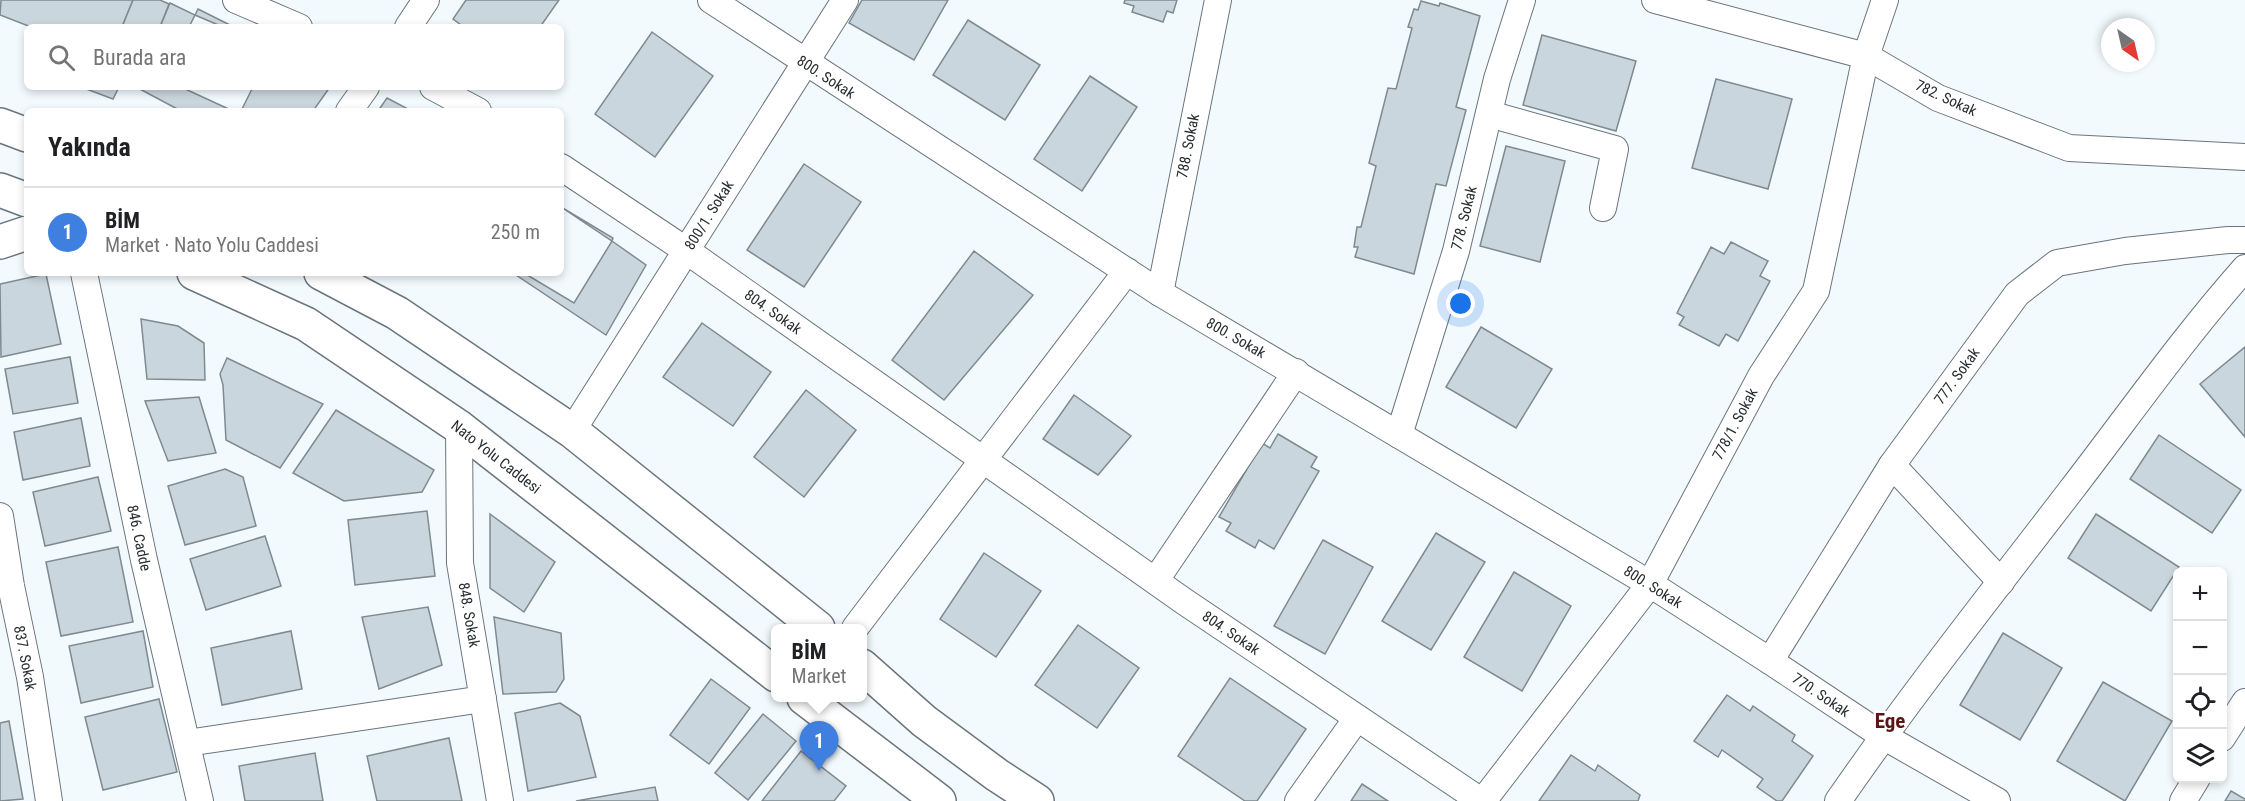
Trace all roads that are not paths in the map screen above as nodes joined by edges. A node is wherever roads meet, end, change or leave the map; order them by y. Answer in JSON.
{"nodes":[{"id":1,"x":236,"y":0,"type":"edge"},
{"id":2,"x":426,"y":0,"type":"edge"},
{"id":3,"x":711,"y":0,"type":"edge"},
{"id":4,"x":845,"y":0,"type":"edge"},
{"id":5,"x":1218,"y":0,"type":"edge"},
{"id":6,"x":1522,"y":0,"type":"edge"},
{"id":7,"x":1655,"y":0,"type":"edge"},
{"id":8,"x":1885,"y":0,"type":"edge"},
{"id":9,"x":292,"y":24,"type":"edge"},
{"id":10,"x":410,"y":24,"type":"edge"},
{"id":11,"x":1866,"y":56,"type":"junction"},
{"id":12,"x":804,"y":63,"type":"junction"},
{"id":13,"x":364,"y":90,"type":"edge"},
{"id":14,"x":439,"y":90,"type":"edge"},
{"id":15,"x":351,"y":108,"type":"edge"},
{"id":16,"x":472,"y":108,"type":"edge"},
{"id":17,"x":1489,"y":114,"type":"junction"},
{"id":18,"x":0,"y":125,"type":"edge"},
{"id":19,"x":24,"y":134,"type":"edge"},
{"id":20,"x":2245,"y":157,"type":"edge"},
{"id":21,"x":564,"y":169,"type":"edge"},
{"id":22,"x":0,"y":190,"type":"edge"},
{"id":23,"x":24,"y":199,"type":"edge"},
{"id":24,"x":1603,"y":208,"type":"dead end"},
{"id":25,"x":24,"y":234,"type":"edge"},
{"id":26,"x":2245,"y":240,"type":"edge"},
{"id":27,"x":0,"y":242,"type":"edge"},
{"id":28,"x":687,"y":251,"type":"junction"},
{"id":29,"x":2245,"y":268,"type":"edge"},
{"id":30,"x":1127,"y":271,"type":"junction"},
{"id":31,"x":85,"y":276,"type":"edge"},
{"id":32,"x":201,"y":276,"type":"edge"},
{"id":33,"x":327,"y":276,"type":"edge"},
{"id":34,"x":1160,"y":293,"type":"junction"},
{"id":35,"x":1296,"y":372,"type":"junction"},
{"id":36,"x":459,"y":427,"type":"junction"},
{"id":37,"x":572,"y":431,"type":"junction"},
{"id":38,"x":1399,"y":435,"type":"junction"},
{"id":39,"x":983,"y":460,"type":"junction"},
{"id":40,"x":1892,"y":465,"type":"junction"},
{"id":41,"x":0,"y":516,"type":"edge"},
{"id":42,"x":1156,"y":580,"type":"junction"},
{"id":43,"x":2001,"y":582,"type":"junction"},
{"id":44,"x":1650,"y":584,"type":"junction"},
{"id":45,"x":5,"y":587,"type":"edge"},
{"id":46,"x":813,"y":624,"type":"edge"},
{"id":47,"x":858,"y":624,"type":"edge"},
{"id":48,"x":1770,"y":661,"type":"junction"},
{"id":49,"x":867,"y":670,"type":"edge"},
{"id":50,"x":771,"y":671,"type":"edge"},
{"id":51,"x":483,"y":699,"type":"junction"},
{"id":52,"x":809,"y":702,"type":"edge"},
{"id":53,"x":2245,"y":702,"type":"edge"},
{"id":54,"x":1357,"y":718,"type":"junction"},
{"id":55,"x":2227,"y":731,"type":"edge"},
{"id":56,"x":1883,"y":736,"type":"junction"},
{"id":57,"x":187,"y":743,"type":"junction"},
{"id":58,"x":2194,"y":783,"type":"edge"},
{"id":59,"x":49,"y":801,"type":"edge"},
{"id":60,"x":200,"y":801,"type":"edge"},
{"id":61,"x":500,"y":801,"type":"edge"},
{"id":62,"x":939,"y":801,"type":"edge"},
{"id":63,"x":1038,"y":801,"type":"edge"},
{"id":64,"x":1298,"y":801,"type":"edge"},
{"id":65,"x":1482,"y":801,"type":"edge"},
{"id":66,"x":1838,"y":801,"type":"edge"},
{"id":67,"x":1997,"y":801,"type":"edge"},
{"id":68,"x":2183,"y":801,"type":"edge"}],
"edges":[{"from":1,"to":9,"type":"street"},
{"from":2,"to":10,"type":"street"},
{"from":3,"to":12,"type":"street","name":"800. Sokak"},
{"from":4,"to":12,"type":"street","name":"800/1. Sokak"},
{"from":5,"to":34,"type":"street","name":"788. Sokak"},
{"from":6,"to":17,"type":"street","name":"778. Sokak"},
{"from":7,"to":11,"type":"street","name":"782. Sokak"},
{"from":8,"to":11,"type":"street","name":"778/1. Sokak"},
{"from":11,"to":20,"type":"street","name":"782. Sokak"},
{"from":11,"to":44,"type":"street","name":"778/1. Sokak"},
{"from":12,"to":28,"type":"street","name":"800/1. Sokak"},
{"from":12,"to":30,"type":"street","name":"800. Sokak"},
{"from":13,"to":15,"type":"street"},
{"from":14,"to":16,"type":"street"},
{"from":17,"to":24,"type":"street"},
{"from":17,"to":38,"type":"street","name":"778. Sokak"},
{"from":18,"to":19,"type":"main road"},
{"from":21,"to":28,"type":"street","name":"804. Sokak"},
{"from":22,"to":23,"type":"main road"},
{"from":25,"to":27,"type":"main road"},
{"from":26,"to":40,"type":"street","name":"777. Sokak"},
{"from":28,"to":37,"type":"street","name":"800/1. Sokak"},
{"from":28,"to":39,"type":"street","name":"804. Sokak"},
{"from":29,"to":43,"type":"street"},
{"from":30,"to":34,"type":"street","name":"800. Sokak"},
{"from":30,"to":39,"type":"street"},
{"from":31,"to":57,"type":"street","name":"846. Cadde"},
{"from":32,"to":36,"type":"main road","name":"Nato Yolu Caddesi"},
{"from":33,"to":37,"type":"main road"},
{"from":34,"to":35,"type":"street","name":"800. Sokak"},
{"from":35,"to":38,"type":"street","name":"800. Sokak"},
{"from":35,"to":42,"type":"street"},
{"from":36,"to":50,"type":"main road","name":"Nato Yolu Caddesi"},
{"from":36,"to":51,"type":"street","name":"848. Sokak"},
{"from":37,"to":46,"type":"main road"},
{"from":38,"to":44,"type":"street","name":"800. Sokak"},
{"from":39,"to":42,"type":"street","name":"804. Sokak"},
{"from":39,"to":47,"type":"street"},
{"from":40,"to":43,"type":"street"},
{"from":40,"to":48,"type":"street","name":"777. Sokak"},
{"from":41,"to":45,"type":"street","name":"837. Sokak"},
{"from":42,"to":54,"type":"street","name":"804. Sokak"},
{"from":43,"to":56,"type":"street"},
{"from":44,"to":48,"type":"street","name":"800. Sokak"},
{"from":44,"to":65,"type":"street","name":"778/1. Sokak"},
{"from":45,"to":59,"type":"street","name":"837. Sokak"},
{"from":48,"to":56,"type":"street","name":"770. Sokak"},
{"from":49,"to":63,"type":"main road"},
{"from":51,"to":57,"type":"street"},
{"from":51,"to":61,"type":"street","name":"848. Sokak"},
{"from":52,"to":62,"type":"main road"},
{"from":53,"to":55,"type":"street"},
{"from":54,"to":64,"type":"street"},
{"from":54,"to":65,"type":"street","name":"804. Sokak"},
{"from":56,"to":66,"type":"street"},
{"from":56,"to":67,"type":"street","name":"770. Sokak"},
{"from":57,"to":60,"type":"street","name":"846. Cadde"},
{"from":58,"to":68,"type":"street"}]}
